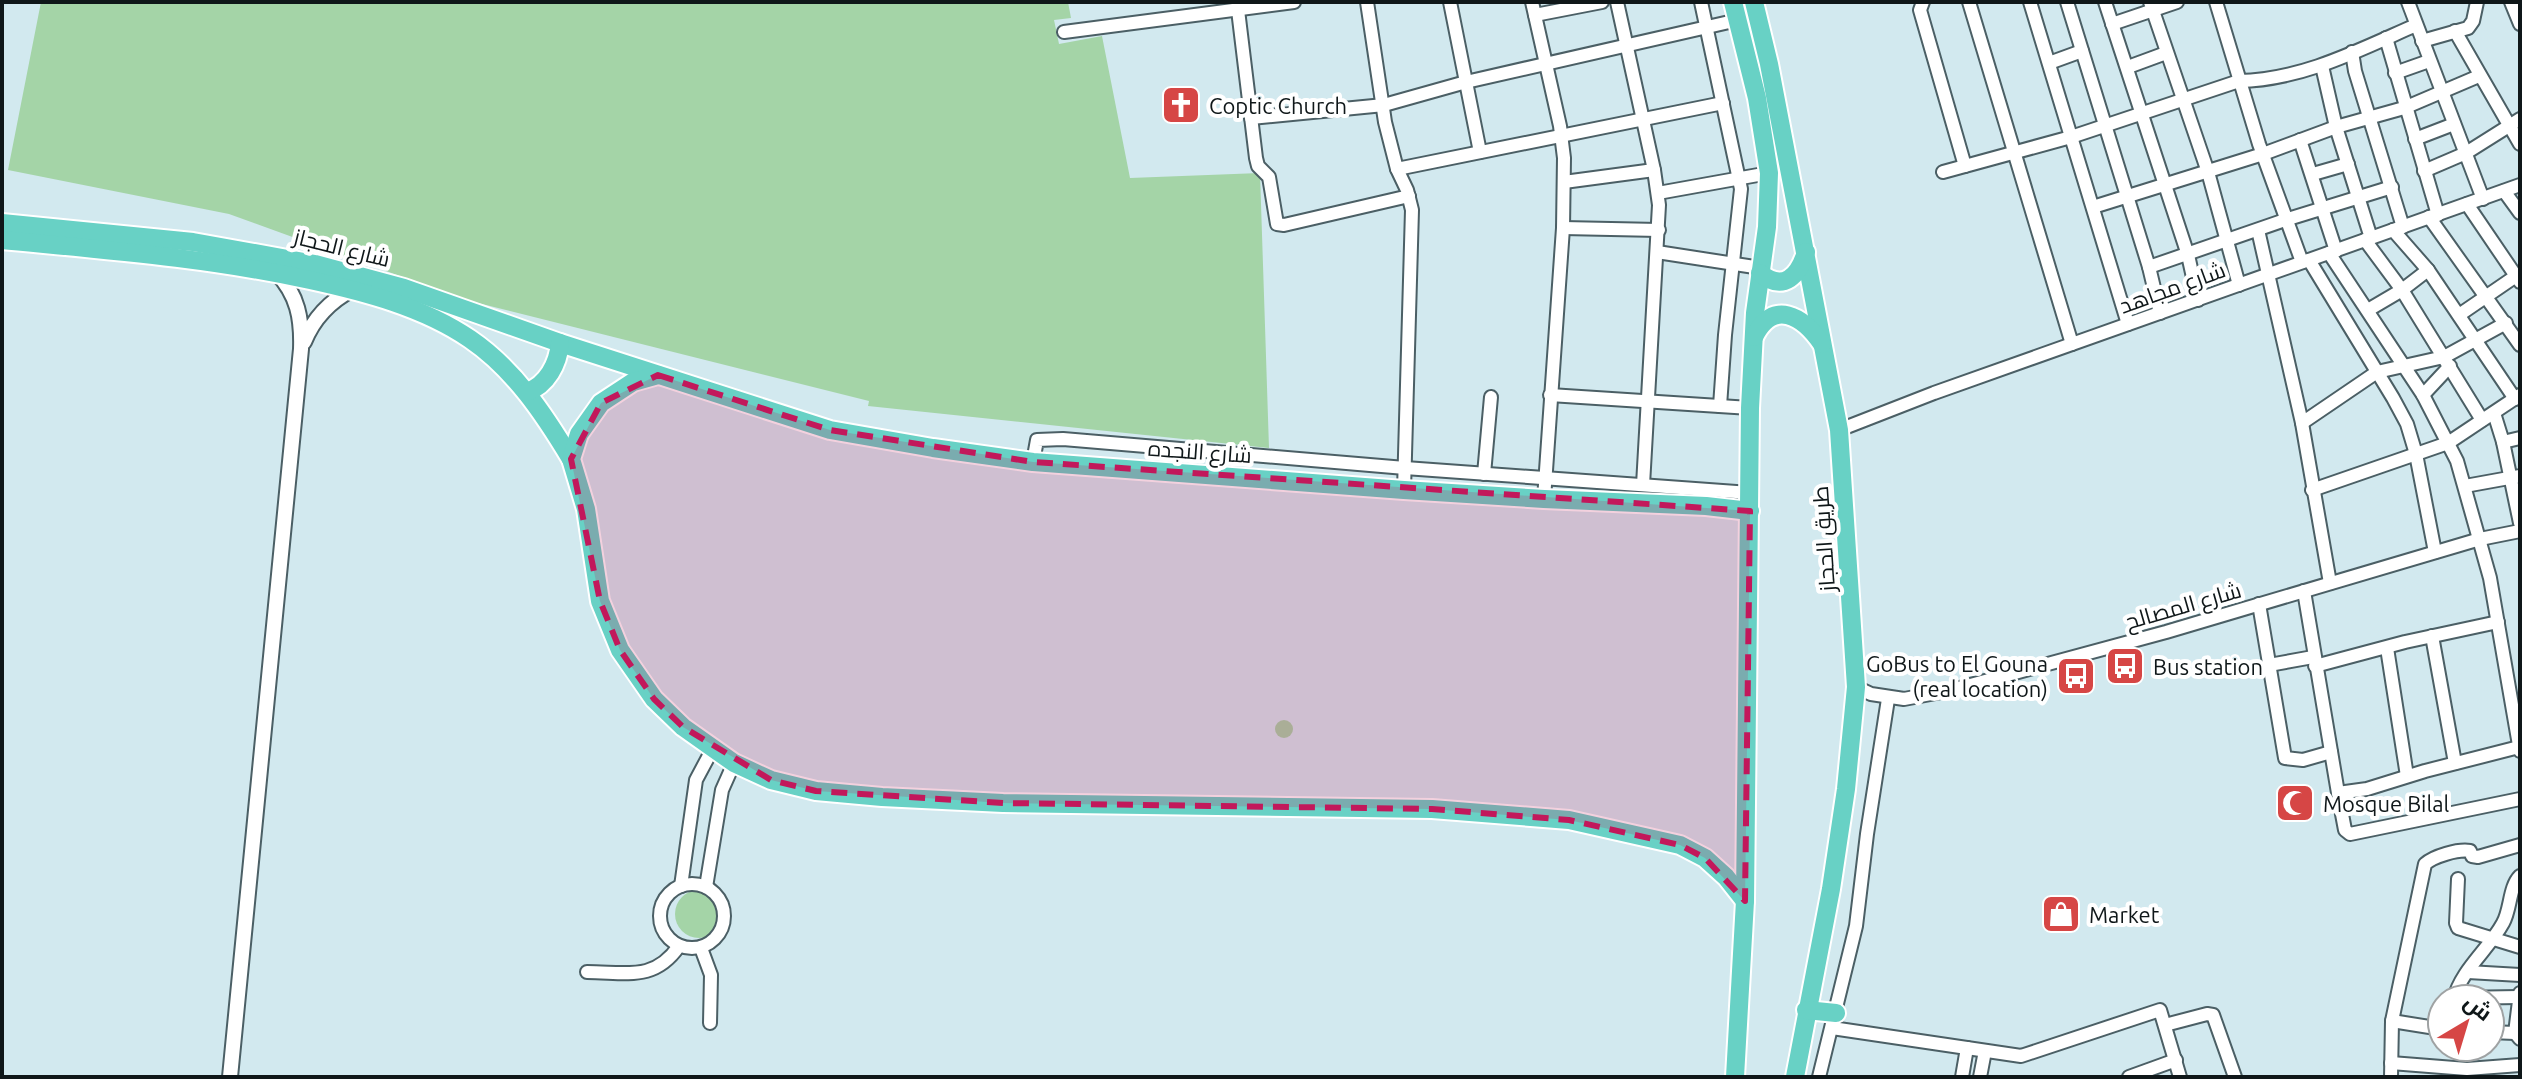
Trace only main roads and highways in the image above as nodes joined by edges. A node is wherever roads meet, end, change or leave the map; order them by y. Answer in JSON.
{"nodes":[{"id":1,"x":1754,"y":2,"type":"edge"},
{"id":2,"x":1735,"y":11,"type":"edge"},
{"id":3,"x":2,"y":223,"type":"edge"},
{"id":4,"x":2,"y":240,"type":"edge"},
{"id":5,"x":1806,"y":252,"type":"junction"},
{"id":6,"x":1761,"y":271,"type":"junction"},
{"id":7,"x":1753,"y":338,"type":"junction"},
{"id":8,"x":560,"y":343,"type":"junction"},
{"id":9,"x":1825,"y":350,"type":"junction"},
{"id":10,"x":658,"y":375,"type":"junction"},
{"id":11,"x":527,"y":392,"type":"junction"},
{"id":12,"x":571,"y":459,"type":"junction"},
{"id":13,"x":1750,"y":502,"type":"junction"},
{"id":14,"x":1745,"y":901,"type":"junction"},
{"id":15,"x":1806,"y":1010,"type":"junction"},
{"id":16,"x":1834,"y":1021,"type":"road end"},
{"id":17,"x":1801,"y":1047,"type":"junction"},
{"id":18,"x":1738,"y":1055,"type":"junction"},
{"id":19,"x":1735,"y":1077,"type":"edge"},
{"id":20,"x":1750,"y":1077,"type":"edge"},
{"id":21,"x":1781,"y":1077,"type":"edge"},
{"id":22,"x":1795,"y":1077,"type":"edge"}],
"edges":[{"from":1,"to":5,"type":"main road","name":"طريق الحجاز"},
{"from":2,"to":6,"type":"main road"},
{"from":3,"to":8,"type":"main road","name":"شارع الحجاز"},
{"from":4,"to":11,"type":"main road","name":"شارع الحجاز"},
{"from":5,"to":6,"type":"main road"},
{"from":5,"to":9,"type":"main road","name":"طريق الحجاز"},
{"from":6,"to":7,"type":"main road"},
{"from":7,"to":9,"type":"main road"},
{"from":7,"to":13,"type":"main road"},
{"from":8,"to":10,"type":"main road","name":"شارع الحجاز"},
{"from":8,"to":11,"type":"main road"},
{"from":9,"to":15,"type":"main road","name":"طريق الحجاز"},
{"from":10,"to":12,"type":"main road"},
{"from":10,"to":13,"type":"main road","name":"شارع النجده"},
{"from":11,"to":12,"type":"main road","name":"شارع الحجاز"},
{"from":12,"to":14,"type":"main road","name":"شارع الحجاز"},
{"from":13,"to":14,"type":"main road"},
{"from":14,"to":18,"type":"main road"},
{"from":15,"to":16,"type":"main road"},
{"from":15,"to":17,"type":"main road","name":"طريق الحجاز"},
{"from":17,"to":21,"type":"main road"},
{"from":17,"to":22,"type":"main road","name":"طريق الحجاز"},
{"from":18,"to":19,"type":"main road"},
{"from":18,"to":20,"type":"main road"}]}
